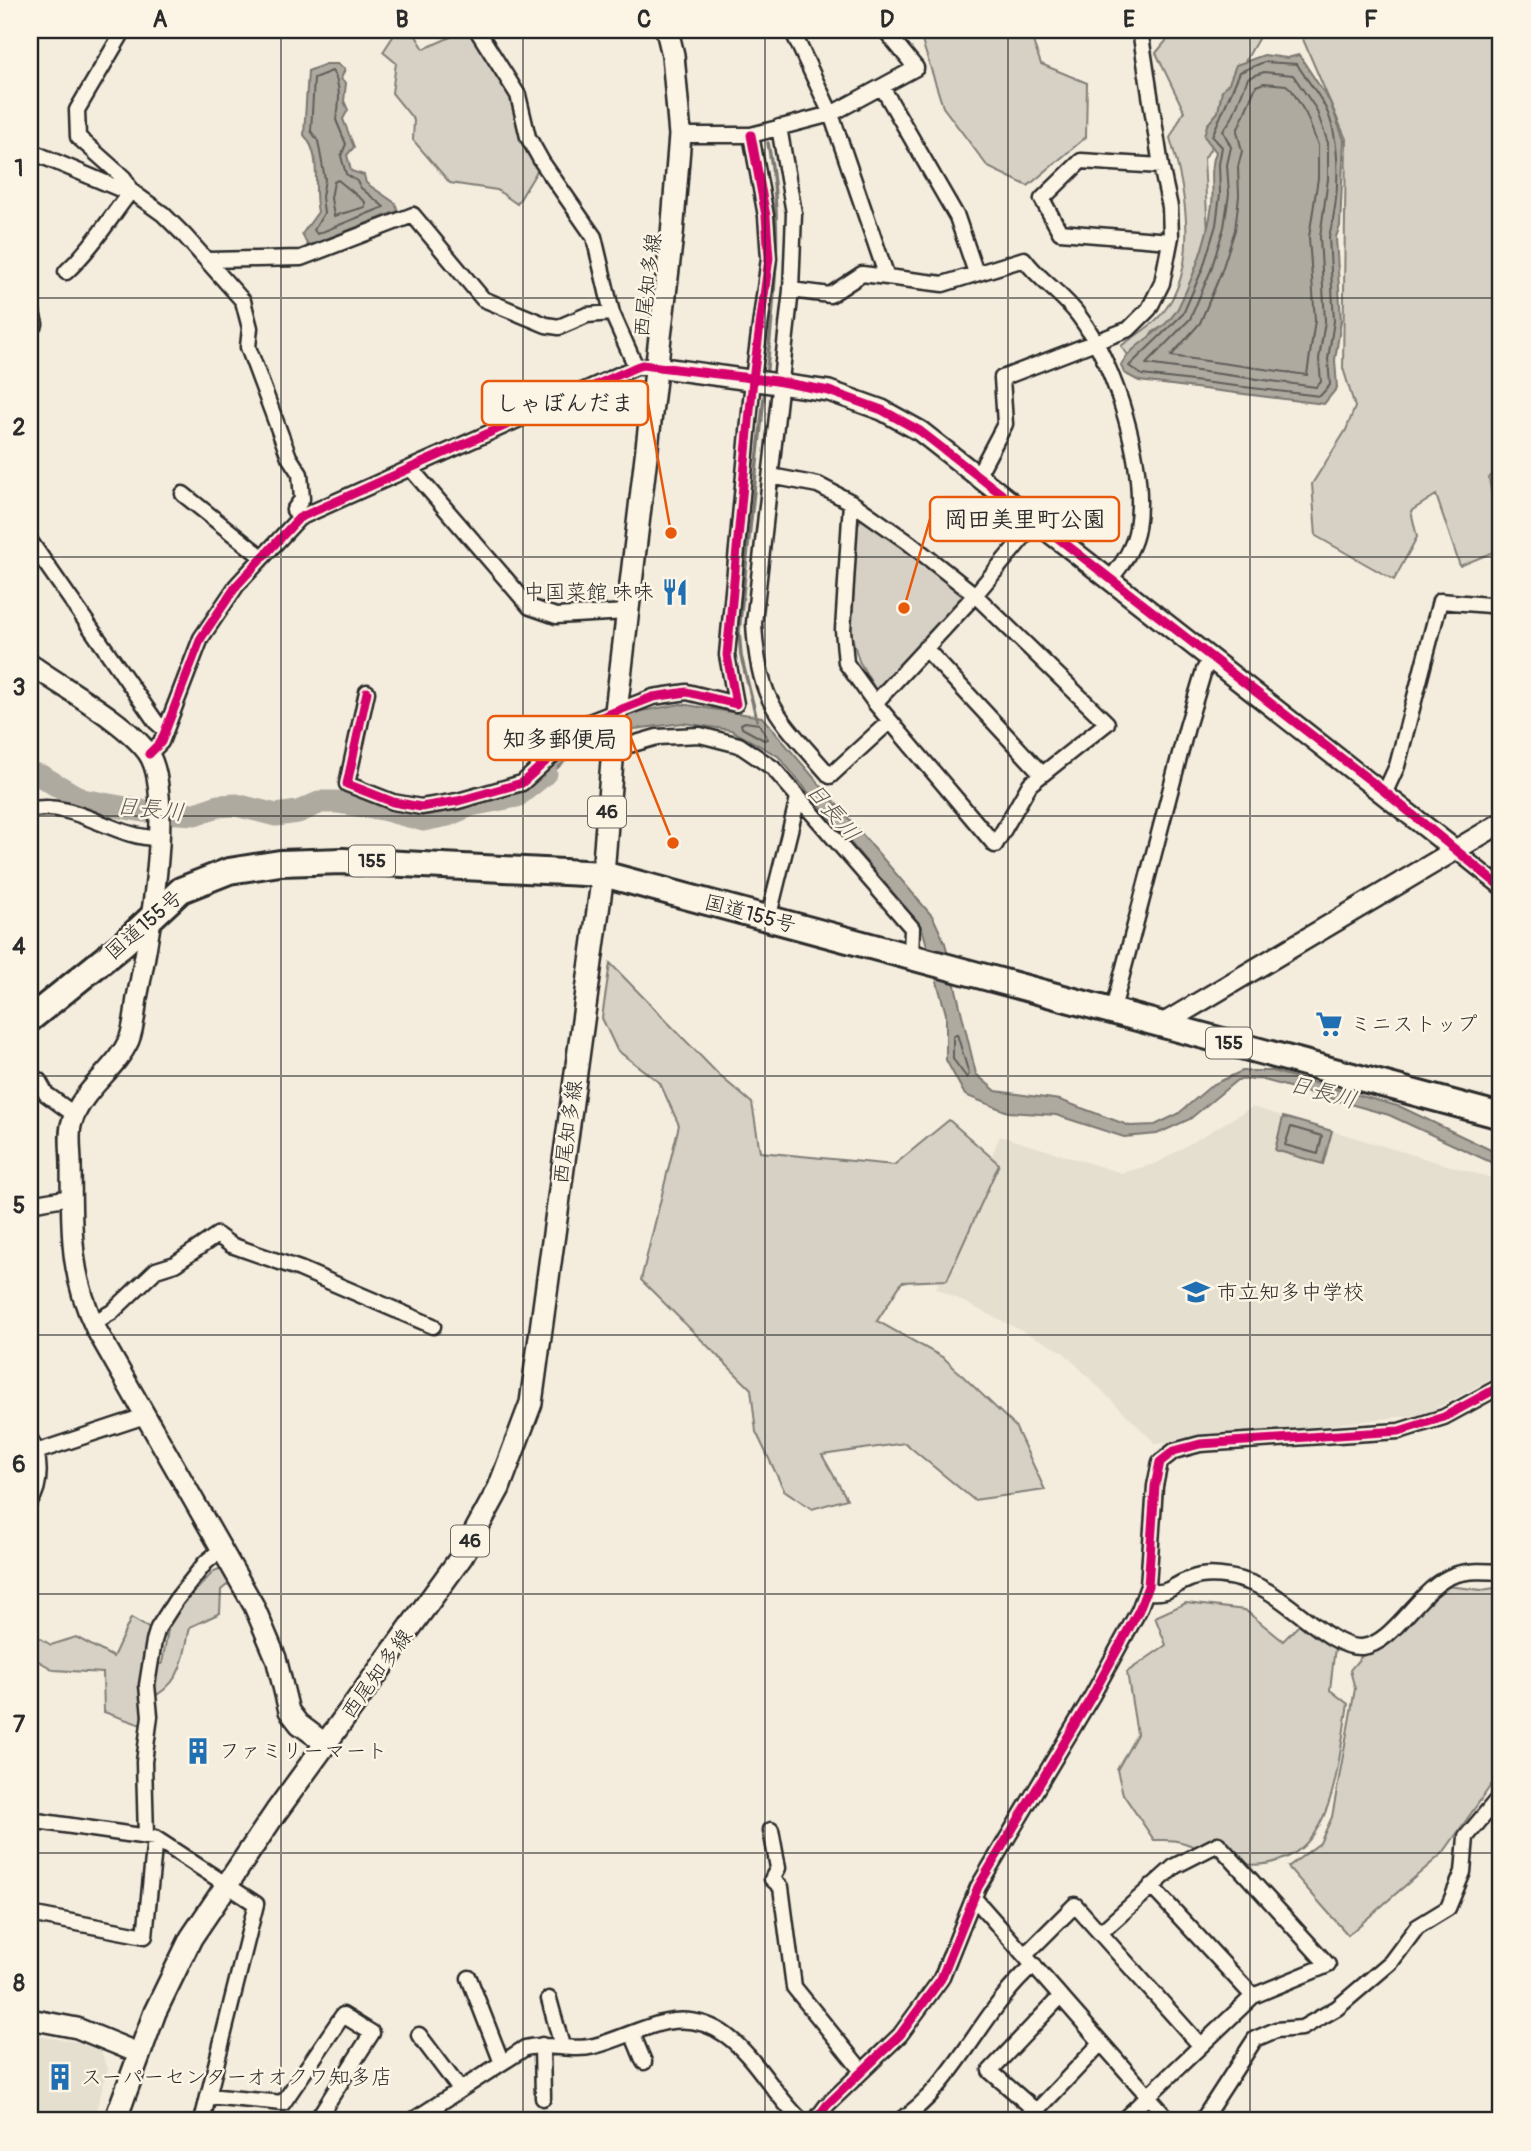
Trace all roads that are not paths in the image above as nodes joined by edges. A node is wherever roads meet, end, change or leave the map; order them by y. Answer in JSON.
{"nodes":[{"id":1,"x":124,"y":30,"type":"edge"},
{"id":2,"x":477,"y":30,"type":"edge"},
{"id":3,"x":667,"y":30,"type":"edge"},
{"id":4,"x":792,"y":30,"type":"edge"},
{"id":5,"x":885,"y":30,"type":"edge"},
{"id":6,"x":1140,"y":30,"type":"edge"},
{"id":7,"x":882,"y":87,"type":"junction"},
{"id":8,"x":831,"y":114,"type":"junction"},
{"id":9,"x":776,"y":128,"type":"junction"},
{"id":10,"x":753,"y":134,"type":"junction"},
{"id":11,"x":680,"y":135,"type":"junction"},
{"id":12,"x":30,"y":151,"type":"edge"},
{"id":13,"x":1161,"y":166,"type":"junction"},
{"id":14,"x":129,"y":189,"type":"junction"},
{"id":15,"x":1170,"y":241,"type":"junction"},
{"id":16,"x":209,"y":260,"type":"junction"},
{"id":17,"x":66,"y":272,"type":"dead end"},
{"id":18,"x":976,"y":273,"type":"junction"},
{"id":19,"x":887,"y":277,"type":"junction"},
{"id":20,"x":791,"y":290,"type":"junction"},
{"id":21,"x":30,"y":304,"type":"edge"},
{"id":22,"x":612,"y":313,"type":"junction"},
{"id":23,"x":30,"y":328,"type":"edge"},
{"id":24,"x":1095,"y":344,"type":"junction"},
{"id":25,"x":646,"y":367,"type":"junction"},
{"id":26,"x":767,"y":381,"type":"junction"},
{"id":27,"x":412,"y":470,"type":"junction"},
{"id":28,"x":978,"y":475,"type":"junction"},
{"id":29,"x":771,"y":476,"type":"junction"},
{"id":30,"x":183,"y":494,"type":"dead end"},
{"id":31,"x":851,"y":502,"type":"junction"},
{"id":32,"x":299,"y":518,"type":"junction"},
{"id":33,"x":1036,"y":522,"type":"junction"},
{"id":34,"x":30,"y":541,"type":"edge"},
{"id":35,"x":262,"y":557,"type":"junction"},
{"id":36,"x":1110,"y":579,"type":"junction"},
{"id":37,"x":975,"y":595,"type":"junction"},
{"id":38,"x":1501,"y":606,"type":"edge"},
{"id":39,"x":627,"y":612,"type":"junction"},
{"id":40,"x":925,"y":648,"type":"junction"},
{"id":41,"x":1211,"y":658,"type":"junction"},
{"id":42,"x":30,"y":664,"type":"edge"},
{"id":43,"x":367,"y":692,"type":"dead end"},
{"id":44,"x":875,"y":702,"type":"junction"},
{"id":45,"x":616,"y":712,"type":"junction"},
{"id":46,"x":890,"y":721,"type":"junction"},
{"id":47,"x":166,"y":730,"type":"junction"},
{"id":48,"x":612,"y":750,"type":"junction"},
{"id":49,"x":149,"y":754,"type":"junction"},
{"id":50,"x":1042,"y":774,"type":"junction"},
{"id":51,"x":1385,"y":792,"type":"junction"},
{"id":52,"x":799,"y":798,"type":"junction"},
{"id":53,"x":30,"y":810,"type":"edge"},
{"id":54,"x":158,"y":821,"type":"junction"},
{"id":55,"x":1501,"y":823,"type":"edge"},
{"id":56,"x":1455,"y":850,"type":"junction"},
{"id":57,"x":603,"y":874,"type":"junction"},
{"id":58,"x":1501,"y":887,"type":"edge"},
{"id":59,"x":154,"y":913,"type":"junction"},
{"id":60,"x":768,"y":919,"type":"junction"},
{"id":61,"x":911,"y":957,"type":"junction"},
{"id":62,"x":1112,"y":1013,"type":"junction"},
{"id":63,"x":30,"y":1019,"type":"edge"},
{"id":64,"x":1161,"y":1025,"type":"junction"},
{"id":65,"x":30,"y":1075,"type":"edge"},
{"id":66,"x":75,"y":1115,"type":"junction"},
{"id":67,"x":1501,"y":1116,"type":"edge"},
{"id":68,"x":71,"y":1197,"type":"junction"},
{"id":69,"x":30,"y":1204,"type":"edge"},
{"id":70,"x":93,"y":1323,"type":"junction"},
{"id":71,"x":433,"y":1326,"type":"dead end"},
{"id":72,"x":1501,"y":1386,"type":"edge"},
{"id":73,"x":145,"y":1416,"type":"junction"},
{"id":74,"x":30,"y":1439,"type":"edge"},
{"id":75,"x":34,"y":1453,"type":"edge"},
{"id":76,"x":30,"y":1502,"type":"edge"},
{"id":77,"x":222,"y":1549,"type":"junction"},
{"id":78,"x":1501,"y":1572,"type":"edge"},
{"id":79,"x":1146,"y":1592,"type":"junction"},
{"id":80,"x":326,"y":1744,"type":"junction"},
{"id":81,"x":1501,"y":1794,"type":"edge"},
{"id":82,"x":30,"y":1820,"type":"edge"},
{"id":83,"x":771,"y":1830,"type":"dead end"},
{"id":84,"x":150,"y":1838,"type":"junction"},
{"id":85,"x":225,"y":1884,"type":"junction"},
{"id":86,"x":1151,"y":1886,"type":"junction"},
{"id":87,"x":974,"y":1898,"type":"junction"},
{"id":88,"x":30,"y":1914,"type":"edge"},
{"id":89,"x":1100,"y":1933,"type":"junction"},
{"id":90,"x":1030,"y":1960,"type":"junction"},
{"id":91,"x":469,"y":1978,"type":"dead end"},
{"id":92,"x":1253,"y":1996,"type":"junction"},
{"id":93,"x":1060,"y":1997,"type":"junction"},
{"id":94,"x":549,"y":1999,"type":"dead end"},
{"id":95,"x":30,"y":2019,"type":"edge"},
{"id":96,"x":632,"y":2033,"type":"junction"},
{"id":97,"x":419,"y":2035,"type":"dead end"},
{"id":98,"x":1101,"y":2043,"type":"junction"},
{"id":99,"x":542,"y":2045,"type":"junction"},
{"id":100,"x":1200,"y":2045,"type":"junction"},
{"id":101,"x":562,"y":2046,"type":"junction"},
{"id":102,"x":138,"y":2053,"type":"junction"},
{"id":103,"x":644,"y":2062,"type":"dead end"},
{"id":104,"x":502,"y":2063,"type":"junction"},
{"id":105,"x":862,"y":2071,"type":"junction"},
{"id":106,"x":459,"y":2088,"type":"junction"},
{"id":107,"x":208,"y":2096,"type":"junction"},
{"id":108,"x":1146,"y":2096,"type":"junction"},
{"id":109,"x":543,"y":2098,"type":"dead end"},
{"id":110,"x":1031,"y":2116,"type":"edge"},
{"id":111,"x":116,"y":2121,"type":"edge"},
{"id":112,"x":202,"y":2121,"type":"edge"},
{"id":113,"x":316,"y":2121,"type":"edge"},
{"id":114,"x":412,"y":2121,"type":"edge"},
{"id":115,"x":802,"y":2121,"type":"edge"},
{"id":116,"x":815,"y":2121,"type":"edge"},
{"id":117,"x":899,"y":2121,"type":"edge"},
{"id":118,"x":1122,"y":2121,"type":"edge"},
{"id":119,"x":1170,"y":2121,"type":"edge"},
{"id":120,"x":1202,"y":2121,"type":"edge"}],
"edges":[{"from":1,"to":14,"type":"street"},
{"from":2,"to":22,"type":"street"},
{"from":3,"to":11,"type":"main road","name":"西尾知多線","number":"46"},
{"from":4,"to":8,"type":"street"},
{"from":5,"to":7,"type":"street"},
{"from":6,"to":13,"type":"street"},
{"from":7,"to":8,"type":"street"},
{"from":7,"to":18,"type":"street"},
{"from":8,"to":9,"type":"street"},
{"from":8,"to":19,"type":"street"},
{"from":9,"to":10,"type":"street"},
{"from":9,"to":20,"type":"street"},
{"from":10,"to":11,"type":"street"},
{"from":10,"to":26,"type":"street"},
{"from":11,"to":25,"type":"main road","name":"西尾知多線","number":"46"},
{"from":12,"to":14,"type":"street"},
{"from":13,"to":15,"type":"street"},
{"from":13,"to":15,"type":"street"},
{"from":14,"to":16,"type":"street"},
{"from":14,"to":17,"type":"street"},
{"from":15,"to":24,"type":"street"},
{"from":16,"to":22,"type":"street"},
{"from":16,"to":32,"type":"street"},
{"from":18,"to":19,"type":"street"},
{"from":18,"to":24,"type":"street"},
{"from":19,"to":20,"type":"street"},
{"from":20,"to":26,"type":"street"},
{"from":21,"to":23,"type":"street"},
{"from":22,"to":25,"type":"street"},
{"from":24,"to":28,"type":"street"},
{"from":24,"to":36,"type":"street"},
{"from":25,"to":26,"type":"street"},
{"from":25,"to":27,"type":"street"},
{"from":25,"to":39,"type":"main road","name":"西尾知多線","number":"46"},
{"from":26,"to":28,"type":"street"},
{"from":26,"to":29,"type":"street"},
{"from":26,"to":45,"type":"street"},
{"from":27,"to":32,"type":"street"},
{"from":27,"to":39,"type":"street"},
{"from":28,"to":33,"type":"street"},
{"from":29,"to":31,"type":"street"},
{"from":29,"to":46,"type":"street"},
{"from":30,"to":35,"type":"street"},
{"from":31,"to":37,"type":"street"},
{"from":31,"to":44,"type":"street"},
{"from":32,"to":35,"type":"street"},
{"from":33,"to":36,"type":"street"},
{"from":33,"to":37,"type":"street"},
{"from":34,"to":47,"type":"street"},
{"from":35,"to":47,"type":"street"},
{"from":36,"to":41,"type":"street"},
{"from":37,"to":40,"type":"street"},
{"from":37,"to":50,"type":"street"},
{"from":38,"to":51,"type":"street"},
{"from":39,"to":45,"type":"main road","name":"西尾知多線","number":"46"},
{"from":40,"to":44,"type":"street"},
{"from":40,"to":50,"type":"street"},
{"from":41,"to":51,"type":"street"},
{"from":41,"to":62,"type":"street"},
{"from":42,"to":49,"type":"street"},
{"from":43,"to":45,"type":"street"},
{"from":44,"to":46,"type":"street"},
{"from":45,"to":48,"type":"main road","name":"西尾知多線","number":"46"},
{"from":46,"to":50,"type":"street"},
{"from":47,"to":49,"type":"street"},
{"from":48,"to":52,"type":"street"},
{"from":48,"to":57,"type":"main road","name":"西尾知多線","number":"46"},
{"from":49,"to":54,"type":"street"},
{"from":51,"to":56,"type":"street"},
{"from":52,"to":60,"type":"street"},
{"from":52,"to":61,"type":"street"},
{"from":53,"to":54,"type":"street"},
{"from":54,"to":59,"type":"street"},
{"from":55,"to":56,"type":"street"},
{"from":56,"to":58,"type":"street"},
{"from":56,"to":64,"type":"street"},
{"from":57,"to":59,"type":"highway","name":"国道155号","number":"155"},
{"from":57,"to":60,"type":"highway","name":"国道155号","number":"155"},
{"from":57,"to":80,"type":"main road","name":"西尾知多線","number":"46"},
{"from":59,"to":63,"type":"highway","name":"国道155号","number":"155"},
{"from":59,"to":66,"type":"street"},
{"from":60,"to":61,"type":"highway","name":"国道155号","number":"155"},
{"from":61,"to":62,"type":"highway","name":"国道155号","number":"155"},
{"from":62,"to":64,"type":"highway","name":"国道155号","number":"155"},
{"from":64,"to":67,"type":"highway","name":"国道155号","number":"155"},
{"from":65,"to":66,"type":"street"},
{"from":66,"to":68,"type":"street"},
{"from":68,"to":69,"type":"street"},
{"from":68,"to":70,"type":"street"},
{"from":70,"to":71,"type":"street"},
{"from":70,"to":73,"type":"street"},
{"from":72,"to":79,"type":"street"},
{"from":73,"to":75,"type":"street"},
{"from":73,"to":77,"type":"street"},
{"from":74,"to":75,"type":"street"},
{"from":75,"to":76,"type":"street"},
{"from":77,"to":80,"type":"street"},
{"from":77,"to":84,"type":"street"},
{"from":78,"to":79,"type":"street"},
{"from":79,"to":87,"type":"street"},
{"from":80,"to":85,"type":"main road","name":"西尾知多線","number":"46"},
{"from":81,"to":120,"type":"street"},
{"from":82,"to":84,"type":"street"},
{"from":83,"to":105,"type":"street"},
{"from":84,"to":85,"type":"street"},
{"from":84,"to":88,"type":"street"},
{"from":85,"to":102,"type":"main road","name":"西尾知多線","number":"46"},
{"from":85,"to":107,"type":"street"},
{"from":86,"to":89,"type":"street"},
{"from":86,"to":92,"type":"street"},
{"from":86,"to":92,"type":"street"},
{"from":87,"to":90,"type":"street"},
{"from":87,"to":105,"type":"street"},
{"from":89,"to":90,"type":"street"},
{"from":89,"to":100,"type":"street"},
{"from":90,"to":93,"type":"street"},
{"from":90,"to":117,"type":"street"},
{"from":91,"to":104,"type":"street"},
{"from":92,"to":100,"type":"street"},
{"from":93,"to":98,"type":"street"},
{"from":93,"to":110,"type":"street"},
{"from":94,"to":101,"type":"street"},
{"from":95,"to":102,"type":"street"},
{"from":96,"to":101,"type":"street"},
{"from":96,"to":103,"type":"street"},
{"from":96,"to":115,"type":"street"},
{"from":97,"to":106,"type":"street"},
{"from":98,"to":108,"type":"street"},
{"from":98,"to":110,"type":"street"},
{"from":99,"to":101,"type":"street"},
{"from":99,"to":104,"type":"street"},
{"from":99,"to":109,"type":"street"},
{"from":100,"to":108,"type":"street"},
{"from":102,"to":111,"type":"main road","name":"西尾知多線","number":"46"},
{"from":104,"to":106,"type":"street"},
{"from":105,"to":116,"type":"street"},
{"from":106,"to":114,"type":"street"},
{"from":107,"to":112,"type":"street"},
{"from":107,"to":113,"type":"street"},
{"from":108,"to":118,"type":"street"},
{"from":108,"to":119,"type":"street"}]}
